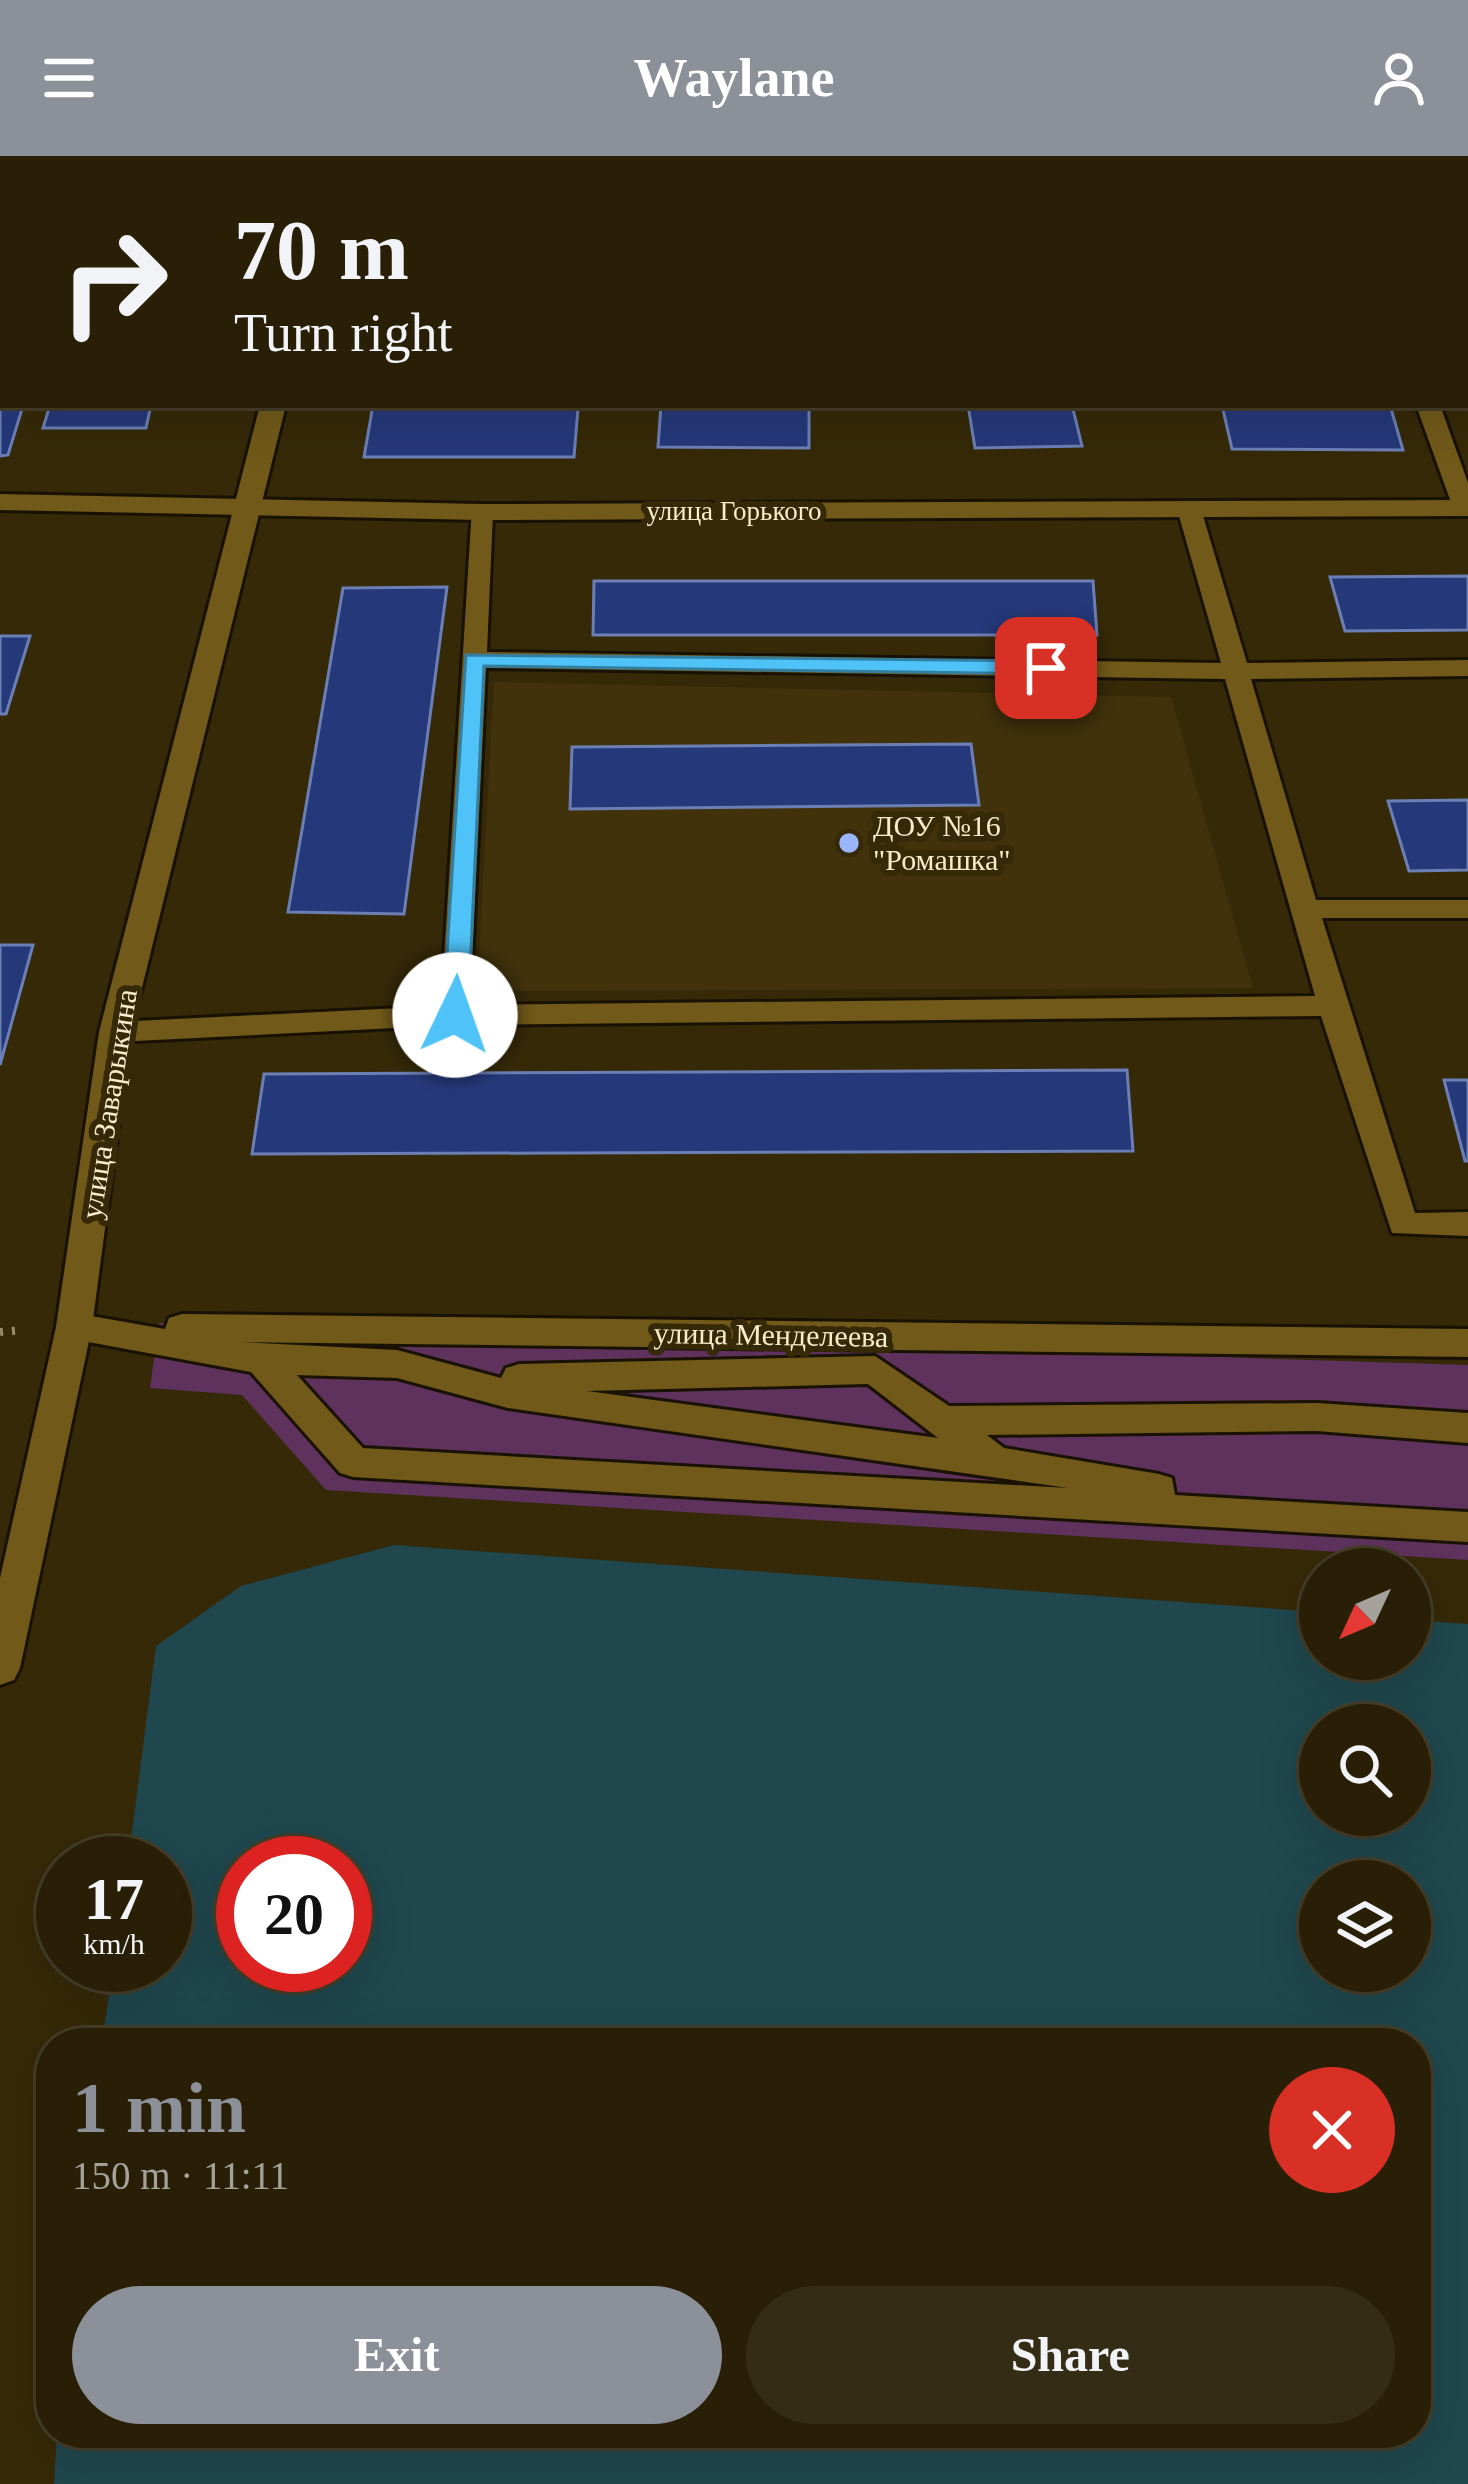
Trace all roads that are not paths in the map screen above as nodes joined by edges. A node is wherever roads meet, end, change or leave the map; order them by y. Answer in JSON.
{"nodes":[{"id":1,"x":272,"y":408,"type":"edge"},
{"id":2,"x":1429,"y":408,"type":"edge"},
{"id":3,"x":0,"y":502,"type":"edge"},
{"id":4,"x":251,"y":504,"type":"junction"},
{"id":5,"x":1466,"y":508,"type":"edge"},
{"id":6,"x":1189,"y":509,"type":"junction"},
{"id":7,"x":481,"y":512,"type":"junction"},
{"id":8,"x":474,"y":660,"type":"junction"},
{"id":9,"x":1468,"y":668,"type":"edge"},
{"id":10,"x":1237,"y":670,"type":"junction"},
{"id":11,"x":1301,"y":909,"type":"junction"},
{"id":12,"x":1468,"y":909,"type":"edge"},
{"id":13,"x":1333,"y":1006,"type":"junction"},
{"id":14,"x":455,"y":1015,"type":"junction"},
{"id":15,"x":116,"y":1032,"type":"junction"},
{"id":16,"x":1468,"y":1224,"type":"edge"},
{"id":17,"x":74,"y":1327,"type":"junction"},
{"id":18,"x":1468,"y":1343,"type":"edge"},
{"id":19,"x":262,"y":1360,"type":"junction"},
{"id":20,"x":444,"y":1380,"type":"junction"},
{"id":21,"x":945,"y":1421,"type":"junction"},
{"id":22,"x":1468,"y":1428,"type":"edge"},
{"id":23,"x":995,"y":1461,"type":"junction"},
{"id":24,"x":1468,"y":1503,"type":"edge"},
{"id":25,"x":1328,"y":1519,"type":"junction"},
{"id":26,"x":1468,"y":1527,"type":"edge"},
{"id":27,"x":0,"y":1668,"type":"edge"}],
"edges":[{"from":1,"to":4,"type":"street","name":"улица Заварыкина"},
{"from":2,"to":5,"type":"lane"},
{"from":3,"to":4,"type":"street","name":"улица Горького"},
{"from":4,"to":7,"type":"street","name":"улица Горького"},
{"from":4,"to":15,"type":"street","name":"улица Заварыкина"},
{"from":5,"to":6,"type":"street","name":"улица Горького"},
{"from":6,"to":7,"type":"street","name":"улица Горького"},
{"from":6,"to":10,"type":"lane"},
{"from":7,"to":8,"type":"lane"},
{"from":8,"to":10,"type":"lane"},
{"from":8,"to":14,"type":"lane"},
{"from":9,"to":10,"type":"lane"},
{"from":10,"to":11,"type":"lane"},
{"from":11,"to":12,"type":"lane"},
{"from":11,"to":13,"type":"lane"},
{"from":13,"to":14,"type":"lane"},
{"from":13,"to":16,"type":"lane"},
{"from":14,"to":15,"type":"lane"},
{"from":15,"to":17,"type":"street","name":"улица Заварыкина"},
{"from":17,"to":18,"type":"street","name":"улица Менделеева"},
{"from":17,"to":19,"type":"street"},
{"from":17,"to":27,"type":"street","name":"улица Заварыкина"},
{"from":19,"to":20,"type":"street"},
{"from":19,"to":25,"type":"street"},
{"from":20,"to":21,"type":"street"},
{"from":20,"to":23,"type":"street"},
{"from":21,"to":22,"type":"street"},
{"from":21,"to":23,"type":"street"},
{"from":23,"to":25,"type":"street"},
{"from":24,"to":25,"type":"street"},
{"from":25,"to":26,"type":"street"}]}
